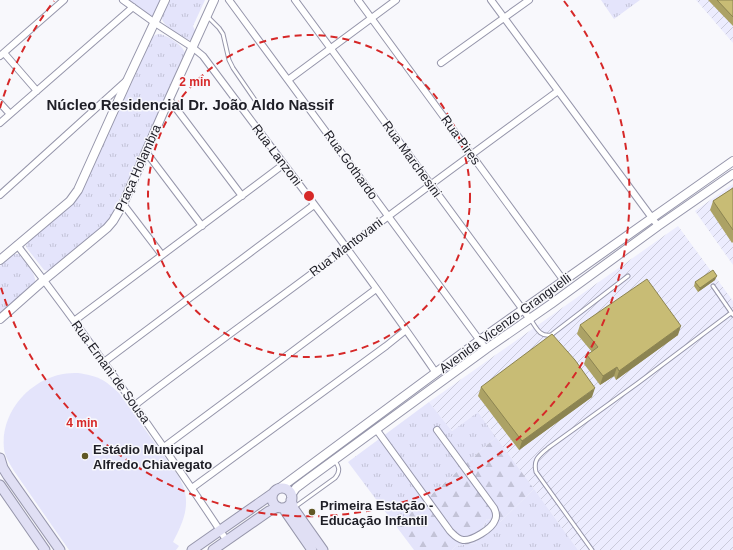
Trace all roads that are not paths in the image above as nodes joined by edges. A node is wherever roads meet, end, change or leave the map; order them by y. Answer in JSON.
{"nodes":[{"id":1,"x":64,"y":0,"type":"edge"},
{"id":2,"x":123,"y":0,"type":"edge"},
{"id":3,"x":165,"y":0,"type":"edge"},
{"id":4,"x":214,"y":0,"type":"edge"},
{"id":5,"x":229,"y":0,"type":"edge"},
{"id":6,"x":295,"y":0,"type":"edge"},
{"id":7,"x":358,"y":0,"type":"edge"},
{"id":8,"x":396,"y":0,"type":"edge"},
{"id":9,"x":491,"y":0,"type":"edge"},
{"id":10,"x":529,"y":0,"type":"edge"},
{"id":11,"x":133,"y":7,"type":"junction"},
{"id":12,"x":207,"y":15,"type":"junction"},
{"id":13,"x":504,"y":17,"type":"junction"},
{"id":14,"x":371,"y":18,"type":"junction"},
{"id":15,"x":155,"y":23,"type":"junction"},
{"id":16,"x":192,"y":47,"type":"junction"},
{"id":17,"x":331,"y":48,"type":"junction"},
{"id":18,"x":2,"y":55,"type":"edge"},
{"id":19,"x":441,"y":63,"type":"dead end"},
{"id":20,"x":128,"y":79,"type":"junction"},
{"id":21,"x":288,"y":80,"type":"junction"},
{"id":22,"x":37,"y":91,"type":"junction"},
{"id":23,"x":558,"y":91,"type":"junction"},
{"id":24,"x":169,"y":99,"type":"junction"},
{"id":25,"x":255,"y":100,"type":"dead end"},
{"id":26,"x":0,"y":103,"type":"edge"},
{"id":27,"x":10,"y":114,"type":"junction"},
{"id":28,"x":0,"y":122,"type":"edge"},
{"id":29,"x":146,"y":152,"type":"junction"},
{"id":30,"x":471,"y":154,"type":"junction"},
{"id":31,"x":733,"y":161,"type":"edge"},
{"id":32,"x":284,"y":164,"type":"junction"},
{"id":33,"x":720,"y":171,"type":"junction"},
{"id":34,"x":733,"y":174,"type":"edge"},
{"id":35,"x":726,"y":179,"type":"junction"},
{"id":36,"x":431,"y":185,"type":"junction"},
{"id":37,"x":0,"y":195,"type":"edge"},
{"id":38,"x":242,"y":196,"type":"junction"},
{"id":39,"x":676,"y":201,"type":"junction"},
{"id":40,"x":123,"y":204,"type":"junction"},
{"id":41,"x":314,"y":204,"type":"junction"},
{"id":42,"x":682,"y":210,"type":"junction"},
{"id":43,"x":388,"y":216,"type":"junction"},
{"id":44,"x":652,"y":218,"type":"junction"},
{"id":45,"x":202,"y":226,"type":"junction"},
{"id":46,"x":658,"y":226,"type":"junction"},
{"id":47,"x":18,"y":245,"type":"junction"},
{"id":48,"x":346,"y":248,"type":"junction"},
{"id":49,"x":162,"y":255,"type":"junction"},
{"id":50,"x":0,"y":260,"type":"edge"},
{"id":51,"x":628,"y":276,"type":"dead end"},
{"id":52,"x":44,"y":280,"type":"junction"},
{"id":53,"x":564,"y":281,"type":"junction"},
{"id":54,"x":713,"y":286,"type":"dead end"},
{"id":55,"x":376,"y":290,"type":"junction"},
{"id":56,"x":524,"y":310,"type":"junction"},
{"id":57,"x":732,"y":314,"type":"edge"},
{"id":58,"x":529,"y":318,"type":"junction"},
{"id":59,"x":0,"y":319,"type":"edge"},
{"id":60,"x":74,"y":321,"type":"junction"},
{"id":61,"x":406,"y":330,"type":"junction"},
{"id":62,"x":480,"y":340,"type":"junction"},
{"id":63,"x":486,"y":349,"type":"junction"},
{"id":64,"x":104,"y":362,"type":"junction"},
{"id":65,"x":436,"y":373,"type":"junction"},
{"id":66,"x":135,"y":405,"type":"junction"},
{"id":67,"x":376,"y":429,"type":"junction"},
{"id":68,"x":437,"y":430,"type":"dead end"},
{"id":69,"x":164,"y":447,"type":"junction"},
{"id":70,"x":0,"y":458,"type":"edge"},
{"id":71,"x":334,"y":460,"type":"junction"},
{"id":72,"x":0,"y":485,"type":"edge"},
{"id":73,"x":192,"y":488,"type":"junction"},
{"id":74,"x":280,"y":488,"type":"junction"},
{"id":75,"x":272,"y":494,"type":"junction"},
{"id":76,"x":292,"y":501,"type":"junction"},
{"id":77,"x":280,"y":507,"type":"junction"},
{"id":78,"x":220,"y":531,"type":"junction"},
{"id":79,"x":227,"y":541,"type":"junction"},
{"id":80,"x":45,"y":550,"type":"edge"},
{"id":81,"x":60,"y":550,"type":"edge"},
{"id":82,"x":192,"y":550,"type":"edge"},
{"id":83,"x":213,"y":550,"type":"edge"},
{"id":84,"x":312,"y":550,"type":"edge"},
{"id":85,"x":323,"y":550,"type":"edge"},
{"id":86,"x":592,"y":550,"type":"edge"}],
"edges":[{"from":1,"to":18,"type":"street"},
{"from":2,"to":11,"type":"street","name":"Rua Lanzoni"},
{"from":3,"to":15,"type":"street"},
{"from":4,"to":12,"type":"street","name":"Praça Holambra"},
{"from":5,"to":21,"type":"street","name":"Rua Gothardo"},
{"from":6,"to":17,"type":"street","name":"Rua Marchesini"},
{"from":7,"to":14,"type":"street","name":"Rua Pires"},
{"from":8,"to":14,"type":"street"},
{"from":9,"to":13,"type":"street"},
{"from":10,"to":13,"type":"street"},
{"from":11,"to":15,"type":"street","name":"Rua Lanzoni"},
{"from":11,"to":22,"type":"street"},
{"from":12,"to":16,"type":"street","name":"Praça Holambra"},
{"from":12,"to":25,"type":"lane"},
{"from":13,"to":19,"type":"street"},
{"from":13,"to":23,"type":"street"},
{"from":14,"to":17,"type":"street"},
{"from":14,"to":30,"type":"street","name":"Rua Pires"},
{"from":15,"to":16,"type":"street","name":"Rua Lanzoni"},
{"from":15,"to":20,"type":"street"},
{"from":16,"to":24,"type":"street","name":"Praça Holambra"},
{"from":16,"to":32,"type":"street","name":"Rua Lanzoni"},
{"from":17,"to":21,"type":"street"},
{"from":17,"to":36,"type":"street","name":"Rua Marchesini"},
{"from":18,"to":22,"type":"street"},
{"from":20,"to":37,"type":"street"},
{"from":20,"to":47,"type":"street"},
{"from":21,"to":43,"type":"street","name":"Rua Gothardo"},
{"from":22,"to":27,"type":"street"},
{"from":23,"to":30,"type":"street","name":"Rua Mantovani"},
{"from":23,"to":44,"type":"street"},
{"from":24,"to":29,"type":"street","name":"Praça Holambra"},
{"from":24,"to":38,"type":"street"},
{"from":26,"to":27,"type":"street"},
{"from":27,"to":28,"type":"street"},
{"from":29,"to":40,"type":"street","name":"Praça Holambra"},
{"from":29,"to":45,"type":"street"},
{"from":30,"to":36,"type":"street","name":"Rua Mantovani"},
{"from":30,"to":53,"type":"street","name":"Rua Pires"},
{"from":31,"to":33,"type":"street","name":"Avenida Vicenzo Granguelli"},
{"from":32,"to":38,"type":"street"},
{"from":32,"to":41,"type":"street","name":"Rua Lanzoni"},
{"from":33,"to":35,"type":"street"},
{"from":33,"to":39,"type":"street","name":"Avenida Vicenzo Granguelli"},
{"from":34,"to":35,"type":"street","name":"Avenida Vicenzo Granguelli"},
{"from":35,"to":42,"type":"street","name":"Avenida Vicenzo Granguelli"},
{"from":36,"to":43,"type":"street","name":"Rua Mantovani"},
{"from":36,"to":56,"type":"street","name":"Rua Marchesini"},
{"from":38,"to":45,"type":"street"},
{"from":39,"to":42,"type":"lane"},
{"from":39,"to":44,"type":"street","name":"Avenida Vicenzo Granguelli"},
{"from":40,"to":49,"type":"street"},
{"from":40,"to":52,"type":"street","name":"Praça Holambra"},
{"from":41,"to":48,"type":"street","name":"Rua Lanzoni"},
{"from":41,"to":64,"type":"street"},
{"from":42,"to":46,"type":"street","name":"Avenida Vicenzo Granguelli"},
{"from":43,"to":48,"type":"street","name":"Rua Mantovani"},
{"from":43,"to":62,"type":"street","name":"Rua Gothardo"},
{"from":44,"to":46,"type":"street"},
{"from":44,"to":53,"type":"street","name":"Avenida Vicenzo Granguelli"},
{"from":45,"to":49,"type":"street"},
{"from":46,"to":58,"type":"street","name":"Avenida Vicenzo Granguelli"},
{"from":47,"to":50,"type":"street"},
{"from":47,"to":52,"type":"street","name":"Rua Ernani de Sousa"},
{"from":48,"to":55,"type":"street","name":"Rua Lanzoni"},
{"from":48,"to":66,"type":"street","name":"Rua Mantovani"},
{"from":49,"to":60,"type":"street"},
{"from":51,"to":58,"type":"lane"},
{"from":52,"to":59,"type":"street","name":"Praça Holambra"},
{"from":52,"to":60,"type":"street","name":"Rua Ernani de Sousa"},
{"from":53,"to":56,"type":"street","name":"Avenida Vicenzo Granguelli"},
{"from":54,"to":57,"type":"lane"},
{"from":55,"to":61,"type":"street","name":"Rua Lanzoni"},
{"from":55,"to":69,"type":"street"},
{"from":56,"to":58,"type":"street","name":"Rua Marchesini"},
{"from":56,"to":62,"type":"street","name":"Avenida Vicenzo Granguelli"},
{"from":57,"to":86,"type":"lane"},
{"from":58,"to":63,"type":"street","name":"Avenida Vicenzo Granguelli"},
{"from":60,"to":64,"type":"street","name":"Rua Ernani de Sousa"},
{"from":61,"to":65,"type":"street","name":"Rua Lanzoni"},
{"from":61,"to":73,"type":"street"},
{"from":62,"to":63,"type":"street","name":"Rua Gothardo"},
{"from":62,"to":65,"type":"street","name":"Avenida Vicenzo Granguelli"},
{"from":63,"to":67,"type":"street","name":"Avenida Vicenzo Granguelli"},
{"from":64,"to":66,"type":"street","name":"Rua Ernani de Sousa"},
{"from":65,"to":74,"type":"street","name":"Avenida Vicenzo Granguelli"},
{"from":66,"to":69,"type":"street","name":"Rua Ernani de Sousa"},
{"from":67,"to":68,"type":"street"},
{"from":67,"to":71,"type":"street","name":"Avenida Vicenzo Granguelli"},
{"from":69,"to":73,"type":"street","name":"Rua Ernani de Sousa"},
{"from":70,"to":81,"type":"main road"},
{"from":71,"to":76,"type":"street","name":"Avenida Vicenzo Granguelli"},
{"from":71,"to":76,"type":"lane"},
{"from":72,"to":80,"type":"main road"},
{"from":73,"to":78,"type":"street","name":"Rua Ernani de Sousa"},
{"from":74,"to":75,"type":"main road","name":"Avenida Vicenzo Granguelli"},
{"from":74,"to":76,"type":"main road"},
{"from":75,"to":77,"type":"main road"},
{"from":75,"to":78,"type":"main road","name":"Avenida Vicenzo Granguelli"},
{"from":76,"to":77,"type":"main road","name":"Avenida Vicenzo Granguelli"},
{"from":76,"to":85,"type":"main road"},
{"from":77,"to":79,"type":"main road","name":"Avenida Vicenzo Granguelli"},
{"from":77,"to":84,"type":"main road"},
{"from":78,"to":79,"type":"street","name":"Rua Ernani de Sousa"},
{"from":78,"to":82,"type":"main road","name":"Avenida Vicenzo Granguelli"},
{"from":79,"to":83,"type":"main road","name":"Avenida Vicenzo Granguelli"}]}
